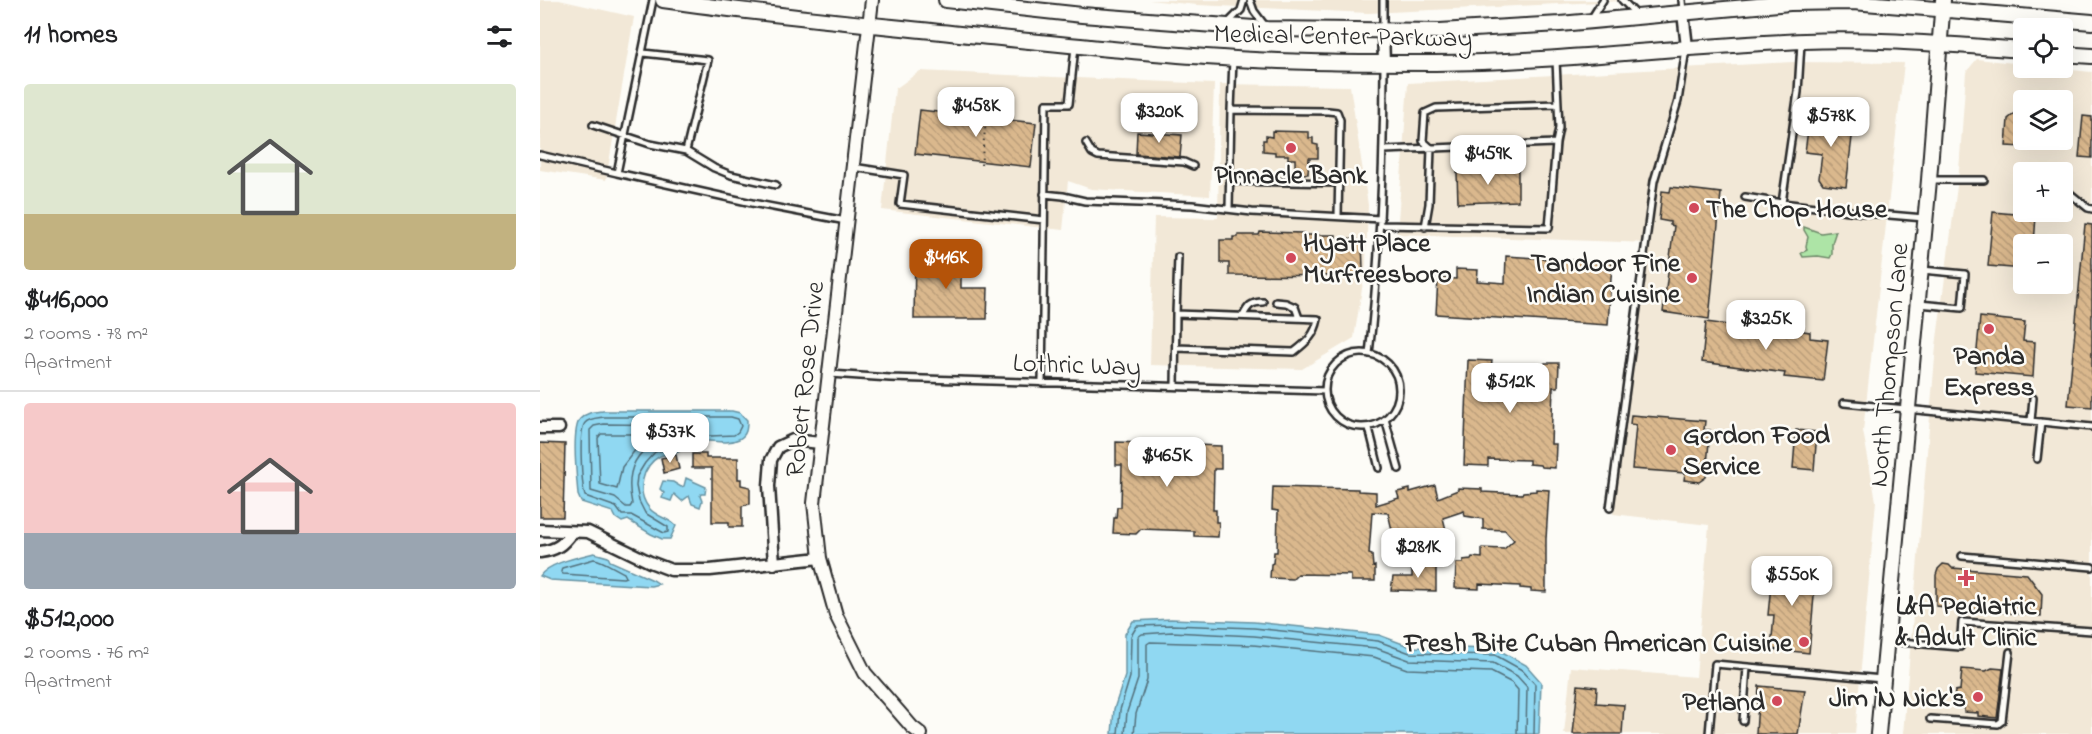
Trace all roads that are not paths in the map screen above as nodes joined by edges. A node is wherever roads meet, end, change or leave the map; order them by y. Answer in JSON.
{"nodes":[{"id":1,"x":653,"y":0,"type":"edge"},
{"id":2,"x":663,"y":0,"type":"edge"},
{"id":3,"x":872,"y":0,"type":"edge"},
{"id":4,"x":946,"y":0,"type":"edge"},
{"id":5,"x":1244,"y":0,"type":"edge"},
{"id":6,"x":1250,"y":0,"type":"edge"},
{"id":7,"x":1383,"y":0,"type":"edge"},
{"id":8,"x":1603,"y":0,"type":"edge"},
{"id":9,"x":1622,"y":0,"type":"edge"},
{"id":10,"x":1796,"y":2,"type":"edge"},
{"id":11,"x":1017,"y":4,"type":"edge"},
{"id":12,"x":1943,"y":5,"type":"edge"},
{"id":13,"x":1682,"y":7,"type":"edge"},
{"id":14,"x":1640,"y":17,"type":"junction"},
{"id":15,"x":1588,"y":22,"type":"junction"},
{"id":16,"x":2092,"y":22,"type":"edge"},
{"id":17,"x":870,"y":25,"type":"junction"},
{"id":18,"x":1226,"y":26,"type":"junction"},
{"id":19,"x":1267,"y":29,"type":"junction"},
{"id":20,"x":1383,"y":30,"type":"junction"},
{"id":21,"x":1801,"y":41,"type":"junction"},
{"id":22,"x":1939,"y":44,"type":"junction"},
{"id":23,"x":1075,"y":45,"type":"junction"},
{"id":24,"x":1687,"y":47,"type":"junction"},
{"id":25,"x":2013,"y":49,"type":"edge"},
{"id":26,"x":643,"y":53,"type":"junction"},
{"id":27,"x":2073,"y":55,"type":"edge"},
{"id":28,"x":2092,"y":56,"type":"edge"},
{"id":29,"x":1556,"y":58,"type":"junction"},
{"id":30,"x":1233,"y":59,"type":"junction"},
{"id":31,"x":1384,"y":63,"type":"junction"},
{"id":32,"x":1558,"y":104,"type":"junction"},
{"id":33,"x":1231,"y":110,"type":"junction"},
{"id":34,"x":592,"y":125,"type":"dead end"},
{"id":35,"x":626,"y":135,"type":"junction"},
{"id":36,"x":1086,"y":143,"type":"dead end"},
{"id":37,"x":1556,"y":143,"type":"junction"},
{"id":38,"x":1431,"y":148,"type":"junction"},
{"id":39,"x":1384,"y":150,"type":"junction"},
{"id":40,"x":686,"y":151,"type":"junction"},
{"id":41,"x":540,"y":155,"type":"edge"},
{"id":42,"x":1193,"y":166,"type":"dead end"},
{"id":43,"x":853,"y":167,"type":"junction"},
{"id":44,"x":617,"y":173,"type":"junction"},
{"id":45,"x":1230,"y":180,"type":"junction"},
{"id":46,"x":1929,"y":180,"type":"junction"},
{"id":47,"x":1984,"y":180,"type":"dead end"},
{"id":48,"x":1339,"y":183,"type":"junction"},
{"id":49,"x":776,"y":185,"type":"dead end"},
{"id":50,"x":1044,"y":194,"type":"junction"},
{"id":51,"x":2073,"y":196,"type":"edge"},
{"id":52,"x":1745,"y":197,"type":"dead end"},
{"id":53,"x":1782,"y":203,"type":"junction"},
{"id":54,"x":2092,"y":208,"type":"edge"},
{"id":55,"x":1229,"y":209,"type":"junction"},
{"id":56,"x":1338,"y":216,"type":"junction"},
{"id":57,"x":1925,"y":218,"type":"junction"},
{"id":58,"x":846,"y":220,"type":"junction"},
{"id":59,"x":1044,"y":220,"type":"junction"},
{"id":60,"x":1381,"y":222,"type":"junction"},
{"id":61,"x":1425,"y":227,"type":"junction"},
{"id":62,"x":1178,"y":258,"type":"dead end"},
{"id":63,"x":1920,"y":270,"type":"junction"},
{"id":64,"x":1263,"y":302,"type":"dead end"},
{"id":65,"x":1276,"y":302,"type":"dead end"},
{"id":66,"x":1917,"y":304,"type":"junction"},
{"id":67,"x":1176,"y":314,"type":"junction"},
{"id":68,"x":1243,"y":316,"type":"junction"},
{"id":69,"x":1299,"y":318,"type":"junction"},
{"id":70,"x":1176,"y":348,"type":"junction"},
{"id":71,"x":1369,"y":354,"type":"junction"},
{"id":72,"x":828,"y":374,"type":"junction"},
{"id":73,"x":1042,"y":383,"type":"junction"},
{"id":74,"x":1176,"y":387,"type":"junction"},
{"id":75,"x":1324,"y":391,"type":"junction"},
{"id":76,"x":2033,"y":398,"type":"dead end"},
{"id":77,"x":1844,"y":403,"type":"dead end"},
{"id":78,"x":1908,"y":409,"type":"junction"},
{"id":79,"x":1385,"y":419,"type":"junction"},
{"id":80,"x":2031,"y":421,"type":"junction"},
{"id":81,"x":2041,"y":422,"type":"junction"},
{"id":82,"x":2092,"y":427,"type":"edge"},
{"id":83,"x":540,"y":428,"type":"edge"},
{"id":84,"x":558,"y":428,"type":"dead end"},
{"id":85,"x":1369,"y":428,"type":"junction"},
{"id":86,"x":820,"y":442,"type":"junction"},
{"id":87,"x":2037,"y":459,"type":"dead end"},
{"id":88,"x":1379,"y":468,"type":"dead end"},
{"id":89,"x":1399,"y":469,"type":"dead end"},
{"id":90,"x":1611,"y":508,"type":"dead end"},
{"id":91,"x":540,"y":530,"type":"edge"},
{"id":92,"x":572,"y":532,"type":"junction"},
{"id":93,"x":540,"y":552,"type":"edge"},
{"id":94,"x":1962,"y":556,"type":"dead end"},
{"id":95,"x":820,"y":558,"type":"junction"},
{"id":96,"x":774,"y":564,"type":"junction"},
{"id":97,"x":2092,"y":567,"type":"edge"},
{"id":98,"x":2092,"y":631,"type":"edge"},
{"id":99,"x":1886,"y":641,"type":"junction"},
{"id":100,"x":2010,"y":652,"type":"dead end"},
{"id":101,"x":1747,"y":667,"type":"junction"},
{"id":102,"x":1883,"y":679,"type":"junction"},
{"id":103,"x":1930,"y":719,"type":"dead end"},
{"id":104,"x":1743,"y":722,"type":"dead end"},
{"id":105,"x":921,"y":734,"type":"edge"},
{"id":106,"x":1709,"y":734,"type":"edge"},
{"id":107,"x":1878,"y":734,"type":"edge"}],
"edges":[{"from":1,"to":26,"type":"lane"},
{"from":2,"to":17,"type":"main road","name":"Medical Center Parkway"},
{"from":3,"to":17,"type":"street","name":"Robert Rose Drive"},
{"from":4,"to":11,"type":"main road","name":"Medical Center Parkway"},
{"from":5,"to":18,"type":"lane"},
{"from":6,"to":19,"type":"lane"},
{"from":7,"to":20,"type":"lane"},
{"from":8,"to":15,"type":"lane"},
{"from":9,"to":14,"type":"lane"},
{"from":10,"to":12,"type":"main road","name":"Medical Center Parkway"},
{"from":10,"to":13,"type":"main road","name":"Medical Center Parkway"},
{"from":11,"to":18,"type":"main road","name":"Medical Center Parkway"},
{"from":12,"to":16,"type":"main road","name":"Medical Center Parkway"},
{"from":12,"to":22,"type":"main road","name":"North Thompson Lane"},
{"from":13,"to":14,"type":"main road","name":"Medical Center Parkway"},
{"from":13,"to":24,"type":"street"},
{"from":14,"to":15,"type":"main road","name":"Medical Center Parkway"},
{"from":15,"to":20,"type":"main road","name":"Medical Center Parkway"},
{"from":17,"to":23,"type":"main road","name":"Medical Center Parkway"},
{"from":17,"to":43,"type":"street","name":"Robert Rose Drive"},
{"from":18,"to":19,"type":"main road","name":"Medical Center Parkway"},
{"from":19,"to":20,"type":"main road","name":"Medical Center Parkway"},
{"from":20,"to":31,"type":"street"},
{"from":21,"to":22,"type":"main road","name":"Medical Center Parkway"},
{"from":21,"to":24,"type":"main road","name":"Medical Center Parkway"},
{"from":21,"to":53,"type":"lane"},
{"from":22,"to":25,"type":"main road","name":"Medical Center Parkway"},
{"from":22,"to":46,"type":"main road","name":"North Thompson Lane"},
{"from":23,"to":30,"type":"main road","name":"Medical Center Parkway"},
{"from":23,"to":50,"type":"lane"},
{"from":24,"to":29,"type":"main road","name":"Medical Center Parkway"},
{"from":24,"to":90,"type":"lane"},
{"from":26,"to":35,"type":"lane"},
{"from":26,"to":40,"type":"lane"},
{"from":27,"to":28,"type":"main road"},
{"from":29,"to":31,"type":"main road","name":"Medical Center Parkway"},
{"from":29,"to":32,"type":"lane"},
{"from":30,"to":31,"type":"main road","name":"Medical Center Parkway"},
{"from":30,"to":33,"type":"lane"},
{"from":31,"to":39,"type":"lane"},
{"from":32,"to":37,"type":"lane"},
{"from":32,"to":38,"type":"lane"},
{"from":33,"to":45,"type":"lane"},
{"from":33,"to":48,"type":"lane"},
{"from":34,"to":35,"type":"lane"},
{"from":35,"to":40,"type":"lane"},
{"from":35,"to":44,"type":"lane"},
{"from":36,"to":42,"type":"lane"},
{"from":37,"to":38,"type":"lane"},
{"from":37,"to":61,"type":"lane"},
{"from":38,"to":39,"type":"lane"},
{"from":38,"to":61,"type":"lane"},
{"from":39,"to":60,"type":"lane"},
{"from":40,"to":49,"type":"lane"},
{"from":41,"to":44,"type":"lane"},
{"from":43,"to":58,"type":"street","name":"Robert Rose Drive"},
{"from":43,"to":59,"type":"lane"},
{"from":44,"to":58,"type":"lane"},
{"from":45,"to":48,"type":"lane"},
{"from":45,"to":55,"type":"lane"},
{"from":46,"to":47,"type":"lane"},
{"from":46,"to":57,"type":"main road","name":"North Thompson Lane"},
{"from":48,"to":56,"type":"lane"},
{"from":50,"to":55,"type":"lane"},
{"from":50,"to":59,"type":"lane"},
{"from":51,"to":54,"type":"lane"},
{"from":52,"to":53,"type":"lane"},
{"from":53,"to":57,"type":"lane"},
{"from":55,"to":56,"type":"lane"},
{"from":56,"to":60,"type":"lane"},
{"from":57,"to":63,"type":"main road","name":"North Thompson Lane"},
{"from":58,"to":72,"type":"street","name":"Robert Rose Drive"},
{"from":59,"to":73,"type":"lane"},
{"from":60,"to":61,"type":"lane"},
{"from":60,"to":71,"type":"lane"},
{"from":62,"to":67,"type":"lane"},
{"from":63,"to":66,"type":"main road","name":"North Thompson Lane"},
{"from":63,"to":66,"type":"lane"},
{"from":64,"to":68,"type":"lane"},
{"from":65,"to":69,"type":"lane"},
{"from":66,"to":78,"type":"main road","name":"North Thompson Lane"},
{"from":67,"to":68,"type":"lane"},
{"from":67,"to":70,"type":"lane"},
{"from":68,"to":69,"type":"lane"},
{"from":69,"to":70,"type":"lane"},
{"from":70,"to":74,"type":"lane"},
{"from":71,"to":75,"type":"lane"},
{"from":71,"to":79,"type":"lane"},
{"from":72,"to":73,"type":"lane","name":"Lothric Way"},
{"from":72,"to":86,"type":"street","name":"Robert Rose Drive"},
{"from":73,"to":74,"type":"lane","name":"Lothric Way"},
{"from":74,"to":75,"type":"lane","name":"Lothric Way"},
{"from":75,"to":85,"type":"lane"},
{"from":76,"to":80,"type":"lane"},
{"from":77,"to":78,"type":"lane"},
{"from":78,"to":80,"type":"lane"},
{"from":78,"to":99,"type":"main road","name":"North Thompson Lane"},
{"from":79,"to":85,"type":"lane"},
{"from":79,"to":89,"type":"lane"},
{"from":80,"to":81,"type":"lane"},
{"from":81,"to":82,"type":"lane"},
{"from":81,"to":87,"type":"lane"},
{"from":83,"to":84,"type":"street"},
{"from":85,"to":88,"type":"lane"},
{"from":86,"to":95,"type":"street","name":"Robert Rose Drive"},
{"from":86,"to":96,"type":"street"},
{"from":91,"to":92,"type":"street"},
{"from":92,"to":93,"type":"street"},
{"from":92,"to":96,"type":"street"},
{"from":94,"to":97,"type":"lane"},
{"from":95,"to":96,"type":"street"},
{"from":95,"to":105,"type":"street","name":"Robert Rose Drive"},
{"from":98,"to":99,"type":"lane"},
{"from":99,"to":102,"type":"main road","name":"North Thompson Lane"},
{"from":100,"to":103,"type":"lane"},
{"from":101,"to":102,"type":"lane"},
{"from":101,"to":104,"type":"lane"},
{"from":101,"to":106,"type":"lane"},
{"from":102,"to":107,"type":"main road","name":"North Thompson Lane"}]}
